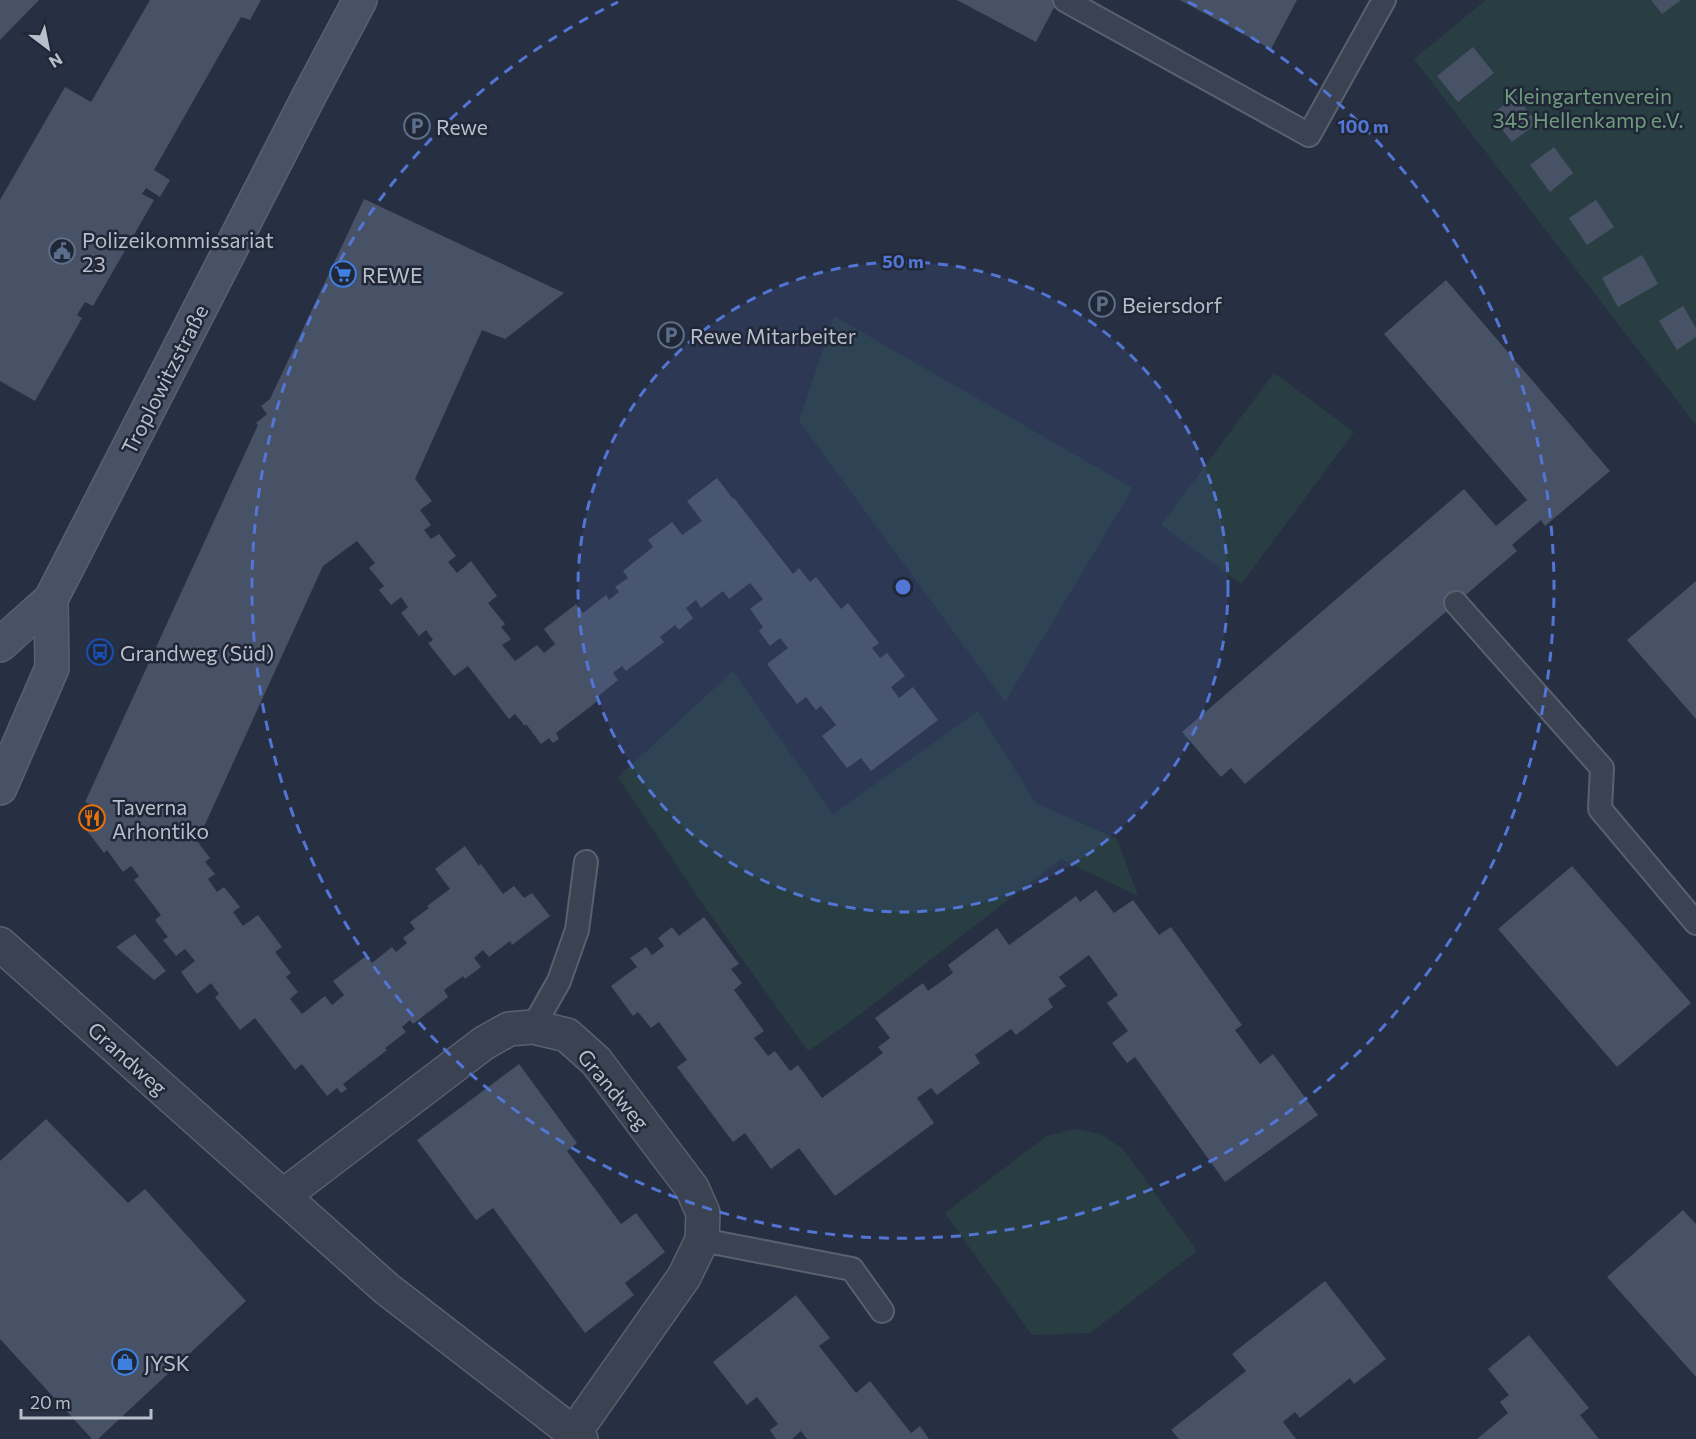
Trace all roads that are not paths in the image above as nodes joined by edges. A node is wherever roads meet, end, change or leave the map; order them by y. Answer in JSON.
{"nodes":[{"id":1,"x":360,"y":0,"type":"edge"},
{"id":2,"x":1065,"y":0,"type":"edge"},
{"id":3,"x":1384,"y":0,"type":"edge"},
{"id":4,"x":51,"y":599,"type":"junction"},
{"id":5,"x":1456,"y":603,"type":"dead end"},
{"id":6,"x":0,"y":645,"type":"edge"},
{"id":7,"x":0,"y":788,"type":"edge"},
{"id":8,"x":586,"y":862,"type":"dead end"},
{"id":9,"x":1696,"y":923,"type":"edge"},
{"id":10,"x":0,"y":944,"type":"edge"},
{"id":11,"x":533,"y":1027,"type":"junction"},
{"id":12,"x":283,"y":1196,"type":"junction"},
{"id":13,"x":702,"y":1240,"type":"junction"},
{"id":14,"x":882,"y":1311,"type":"dead end"},
{"id":15,"x":578,"y":1436,"type":"edge"}],
"edges":[{"from":1,"to":4,"type":"street","name":"Troplowitzstraße"},
{"from":2,"to":3,"type":"lane"},
{"from":4,"to":6,"type":"street","name":"Troplowitzstraße"},
{"from":4,"to":7,"type":"street","name":"Troplowitzstraße"},
{"from":5,"to":9,"type":"lane"},
{"from":8,"to":11,"type":"lane"},
{"from":10,"to":12,"type":"street","name":"Grandweg"},
{"from":11,"to":12,"type":"street","name":"Grandweg"},
{"from":11,"to":13,"type":"street","name":"Grandweg"},
{"from":12,"to":15,"type":"street","name":"Grandweg"},
{"from":13,"to":14,"type":"lane"},
{"from":13,"to":15,"type":"street","name":"Grandweg"}]}
